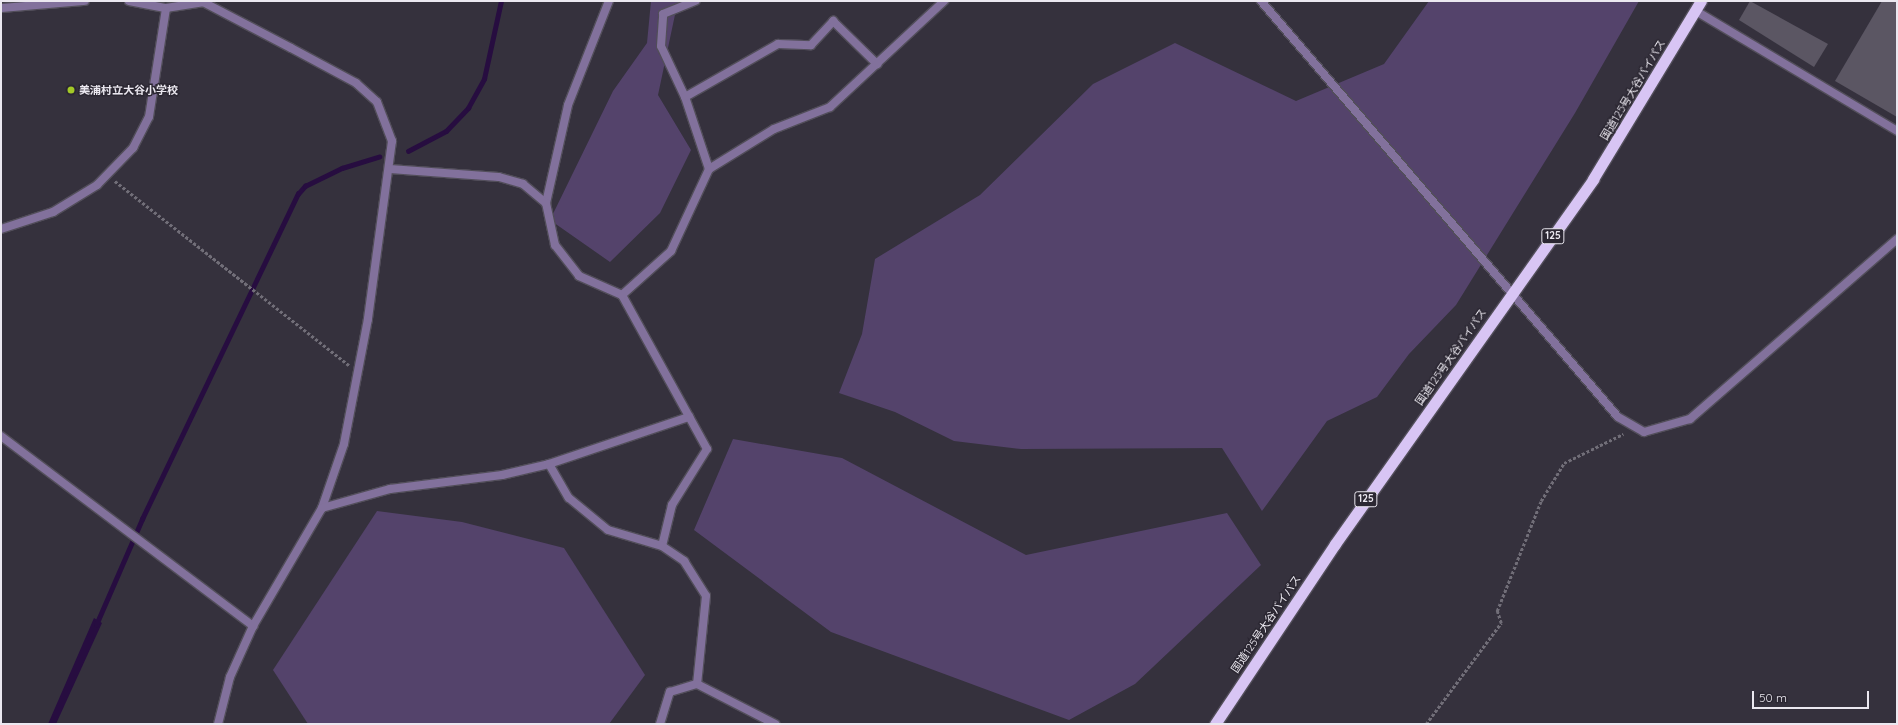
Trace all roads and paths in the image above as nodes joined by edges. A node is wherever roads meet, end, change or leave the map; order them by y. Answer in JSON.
{"nodes":[{"id":1,"x":85,"y":1,"type":"edge"},
{"id":2,"x":129,"y":1,"type":"edge"},
{"id":3,"x":609,"y":1,"type":"edge"},
{"id":4,"x":696,"y":1,"type":"edge"},
{"id":5,"x":944,"y":1,"type":"edge"},
{"id":6,"x":1261,"y":1,"type":"edge"},
{"id":7,"x":203,"y":2,"type":"edge"},
{"id":8,"x":1698,"y":6,"type":"edge"},
{"id":9,"x":1,"y":8,"type":"edge"},
{"id":10,"x":166,"y":8,"type":"junction"},
{"id":11,"x":877,"y":64,"type":"junction"},
{"id":12,"x":685,"y":97,"type":"junction"},
{"id":13,"x":1897,"y":131,"type":"edge"},
{"id":14,"x":390,"y":169,"type":"junction"},
{"id":15,"x":709,"y":169,"type":"junction"},
{"id":16,"x":107,"y":175,"type":"junction"},
{"id":17,"x":546,"y":203,"type":"junction"},
{"id":18,"x":1,"y":229,"type":"edge"},
{"id":19,"x":1897,"y":239,"type":"edge"},
{"id":20,"x":1512,"y":294,"type":"junction"},
{"id":21,"x":622,"y":295,"type":"junction"},
{"id":22,"x":358,"y":372,"type":"junction"},
{"id":23,"x":689,"y":417,"type":"junction"},
{"id":24,"x":1635,"y":428,"type":"junction"},
{"id":25,"x":1,"y":436,"type":"edge"},
{"id":26,"x":549,"y":464,"type":"junction"},
{"id":27,"x":322,"y":508,"type":"junction"},
{"id":28,"x":662,"y":546,"type":"junction"},
{"id":29,"x":254,"y":626,"type":"junction"},
{"id":30,"x":697,"y":684,"type":"junction"},
{"id":31,"x":218,"y":724,"type":"edge"},
{"id":32,"x":660,"y":724,"type":"edge"},
{"id":33,"x":774,"y":724,"type":"edge"},
{"id":34,"x":1215,"y":724,"type":"edge"},
{"id":35,"x":1426,"y":724,"type":"edge"}],
"edges":[{"from":1,"to":9,"type":"street"},
{"from":2,"to":10,"type":"street"},
{"from":3,"to":17,"type":"street"},
{"from":4,"to":12,"type":"street"},
{"from":5,"to":11,"type":"street"},
{"from":6,"to":20,"type":"street"},
{"from":7,"to":10,"type":"street"},
{"from":7,"to":14,"type":"street"},
{"from":8,"to":13,"type":"street"},
{"from":8,"to":20,"type":"highway","name":"国道125号大谷バイパス","number":"125"},
{"from":10,"to":16,"type":"street"},
{"from":11,"to":12,"type":"street"},
{"from":11,"to":15,"type":"street"},
{"from":12,"to":15,"type":"street"},
{"from":14,"to":17,"type":"street"},
{"from":14,"to":22,"type":"street"},
{"from":15,"to":21,"type":"street"},
{"from":16,"to":18,"type":"street"},
{"from":16,"to":22,"type":"path"},
{"from":17,"to":21,"type":"street"},
{"from":19,"to":24,"type":"street"},
{"from":20,"to":24,"type":"street"},
{"from":20,"to":34,"type":"highway","name":"国道125号大谷バイパス","number":"125"},
{"from":21,"to":23,"type":"street"},
{"from":22,"to":27,"type":"street"},
{"from":23,"to":26,"type":"street"},
{"from":23,"to":28,"type":"street"},
{"from":24,"to":35,"type":"path"},
{"from":25,"to":29,"type":"street"},
{"from":26,"to":27,"type":"street"},
{"from":26,"to":28,"type":"street"},
{"from":27,"to":29,"type":"street"},
{"from":28,"to":30,"type":"street"},
{"from":29,"to":31,"type":"street"},
{"from":30,"to":32,"type":"street"},
{"from":30,"to":33,"type":"street"}]}
